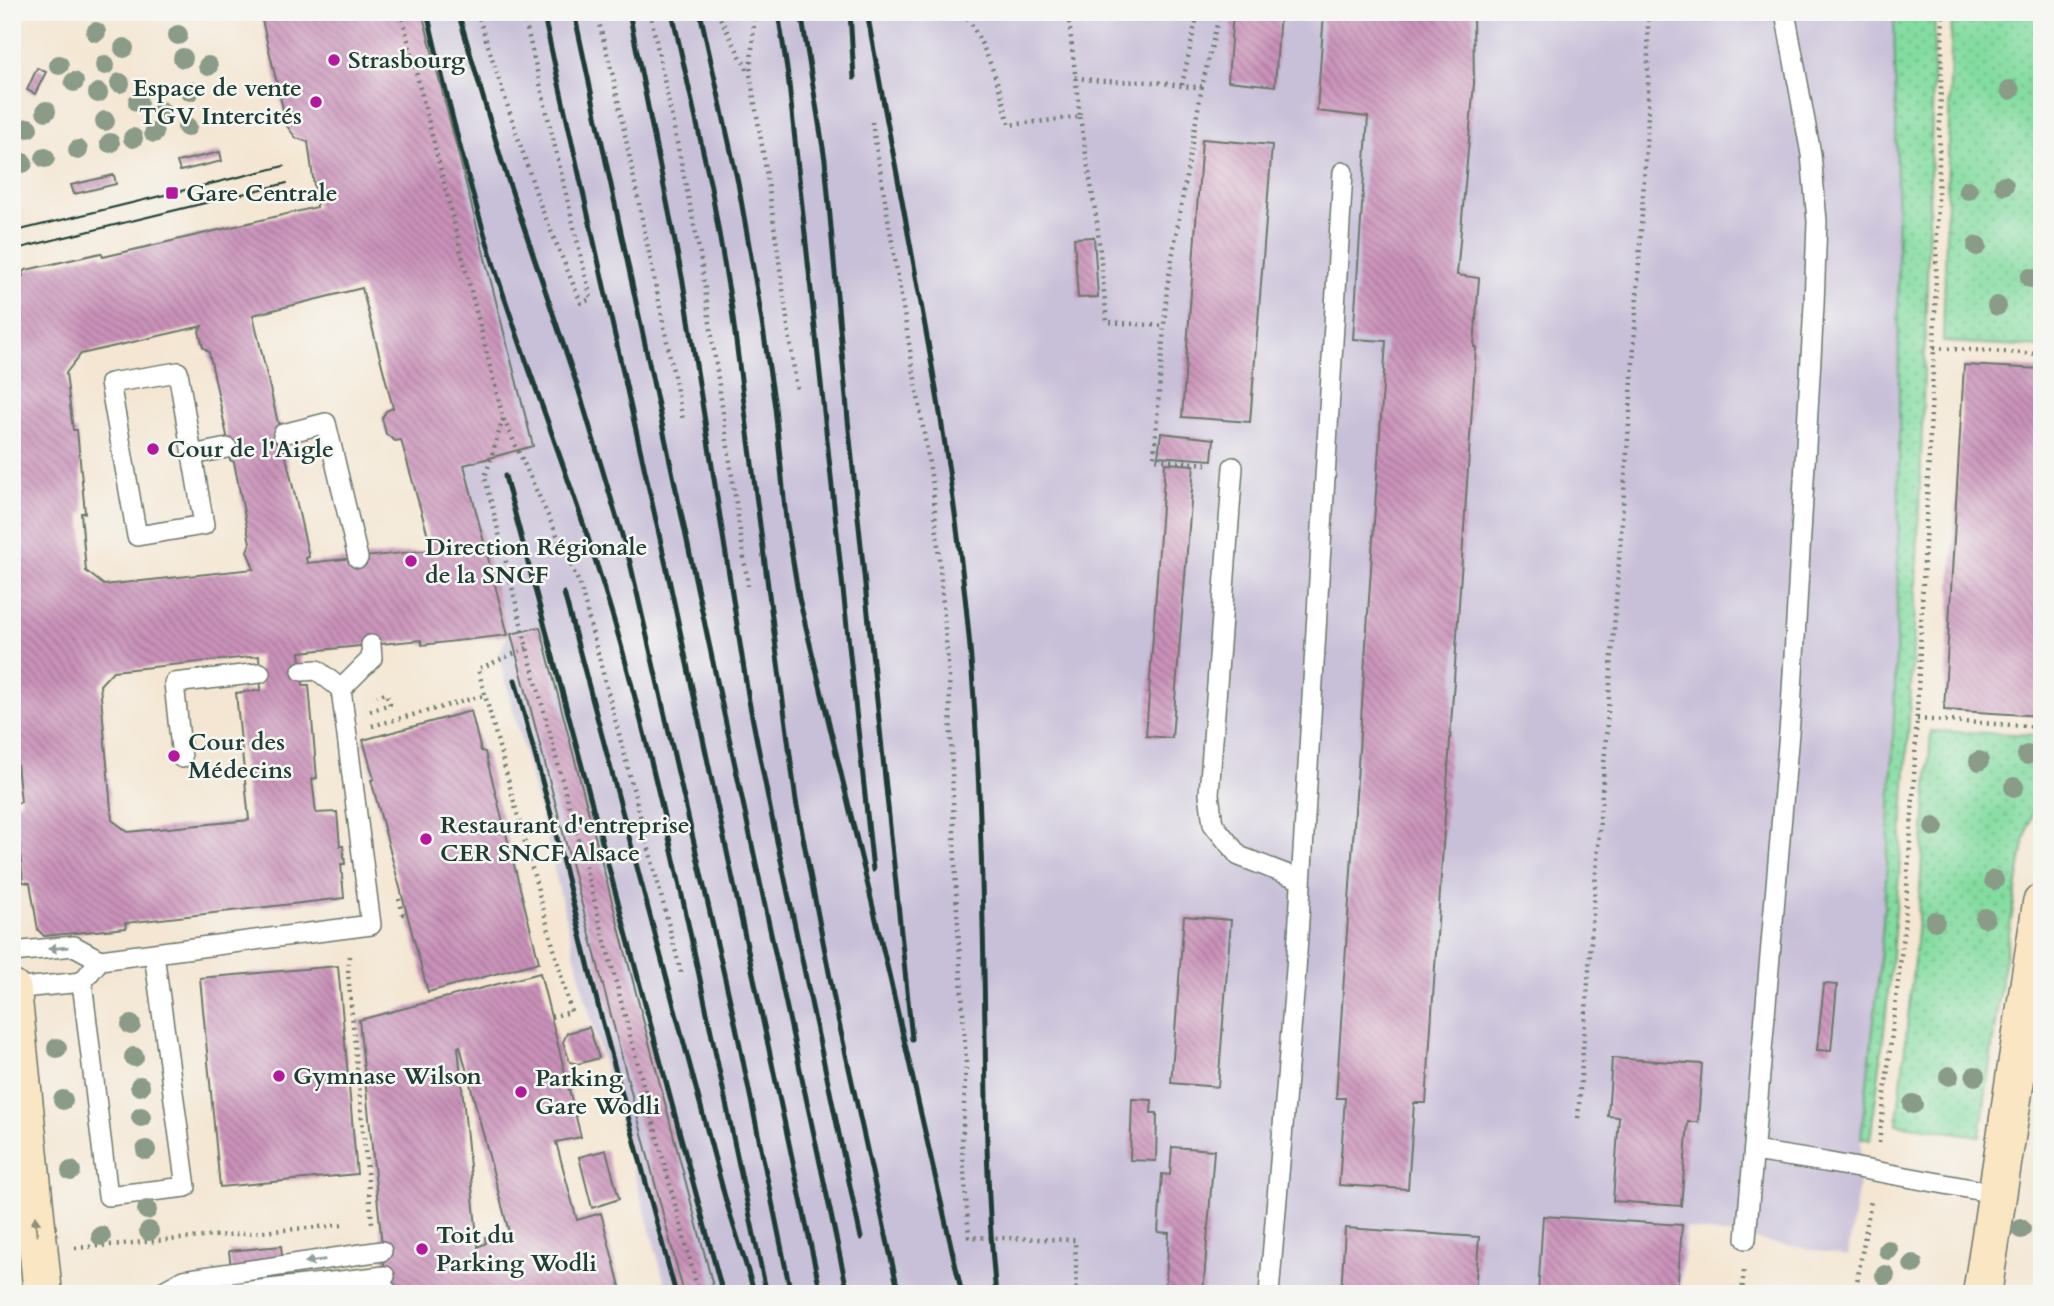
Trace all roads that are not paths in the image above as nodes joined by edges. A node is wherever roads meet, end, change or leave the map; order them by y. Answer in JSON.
{"nodes":[{"id":1,"x":1784,"y":12,"type":"edge"},
{"id":2,"x":1343,"y":172,"type":"dead end"},
{"id":3,"x":284,"y":434,"type":"dead end"},
{"id":4,"x":227,"y":448,"type":"dead end"},
{"id":5,"x":192,"y":455,"type":"junction"},
{"id":6,"x":1233,"y":467,"type":"road end"},
{"id":7,"x":358,"y":558,"type":"dead end"},
{"id":8,"x":371,"y":645,"type":"dead end"},
{"id":9,"x":302,"y":671,"type":"dead end"},
{"id":10,"x":260,"y":673,"type":"dead end"},
{"id":11,"x":341,"y":689,"type":"junction"},
{"id":12,"x":182,"y":758,"type":"dead end"},
{"id":13,"x":1299,"y":879,"type":"junction"},
{"id":14,"x":2042,"y":903,"type":"edge"},
{"id":15,"x":12,"y":952,"type":"edge"},
{"id":16,"x":154,"y":954,"type":"junction"},
{"id":17,"x":100,"y":960,"type":"junction"},
{"id":18,"x":82,"y":982,"type":"junction"},
{"id":19,"x":12,"y":990,"type":"edge"},
{"id":20,"x":1754,"y":1151,"type":"junction"},
{"id":21,"x":1998,"y":1194,"type":"junction"},
{"id":22,"x":1746,"y":1239,"type":"dead end"},
{"id":23,"x":379,"y":1251,"type":"road end"},
{"id":24,"x":43,"y":1294,"type":"edge"},
{"id":25,"x":158,"y":1294,"type":"edge"},
{"id":26,"x":223,"y":1294,"type":"edge"},
{"id":27,"x":362,"y":1294,"type":"edge"},
{"id":28,"x":1269,"y":1294,"type":"edge"},
{"id":29,"x":1982,"y":1294,"type":"edge"}],
"edges":[{"from":1,"to":20,"type":"lane"},
{"from":2,"to":13,"type":"lane"},
{"from":3,"to":7,"type":"lane"},
{"from":4,"to":5,"type":"lane"},
{"from":5,"to":5,"type":"lane"},
{"from":6,"to":13,"type":"lane"},
{"from":8,"to":11,"type":"lane"},
{"from":9,"to":11,"type":"lane"},
{"from":10,"to":12,"type":"lane"},
{"from":11,"to":16,"type":"lane"},
{"from":13,"to":28,"type":"lane"},
{"from":14,"to":21,"type":"street"},
{"from":17,"to":15,"type":"lane","one_way":true},
{"from":16,"to":17,"type":"lane"},
{"from":16,"to":18,"type":"lane"},
{"from":17,"to":18,"type":"lane"},
{"from":18,"to":19,"type":"lane"},
{"from":24,"to":19,"type":"street","one_way":true},
{"from":20,"to":21,"type":"lane"},
{"from":20,"to":22,"type":"lane"},
{"from":21,"to":29,"type":"street"},
{"from":23,"to":25,"type":"lane","one_way":true},
{"from":26,"to":27,"type":"lane"}]}
